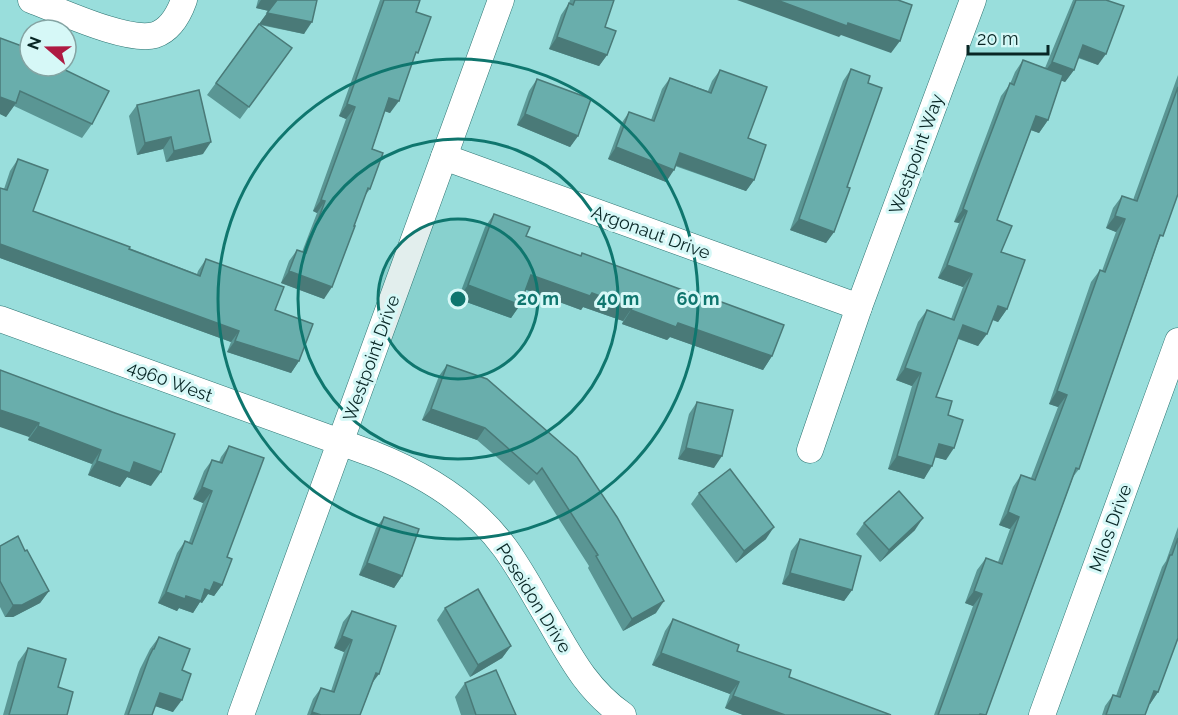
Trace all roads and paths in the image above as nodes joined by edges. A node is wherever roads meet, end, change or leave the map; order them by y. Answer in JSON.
{"nodes":[{"id":1,"x":31,"y":0,"type":"edge"},
{"id":2,"x":184,"y":0,"type":"edge"},
{"id":3,"x":501,"y":0,"type":"edge"},
{"id":4,"x":973,"y":0,"type":"edge"},
{"id":5,"x":444,"y":157,"type":"junction"},
{"id":6,"x":859,"y":307,"type":"junction"},
{"id":7,"x":0,"y":319,"type":"edge"},
{"id":8,"x":1178,"y":341,"type":"edge"},
{"id":9,"x":341,"y":442,"type":"junction"},
{"id":10,"x":810,"y":450,"type":"dead end"},
{"id":11,"x":241,"y":715,"type":"edge"},
{"id":12,"x":622,"y":715,"type":"edge"},
{"id":13,"x":1042,"y":715,"type":"edge"}],
"edges":[{"from":1,"to":2,"type":"street"},
{"from":3,"to":5,"type":"street","name":"Westpoint Drive"},
{"from":4,"to":6,"type":"street","name":"Westpoint Way"},
{"from":5,"to":6,"type":"street","name":"Argonaut Drive"},
{"from":5,"to":9,"type":"street","name":"Westpoint Drive"},
{"from":6,"to":10,"type":"street","name":"Westpoint Way"},
{"from":7,"to":9,"type":"street","name":"4960 West"},
{"from":8,"to":13,"type":"street","name":"Milos Drive"},
{"from":9,"to":11,"type":"street","name":"Westpoint Drive"},
{"from":9,"to":12,"type":"street","name":"Poseidon Drive"}]}
